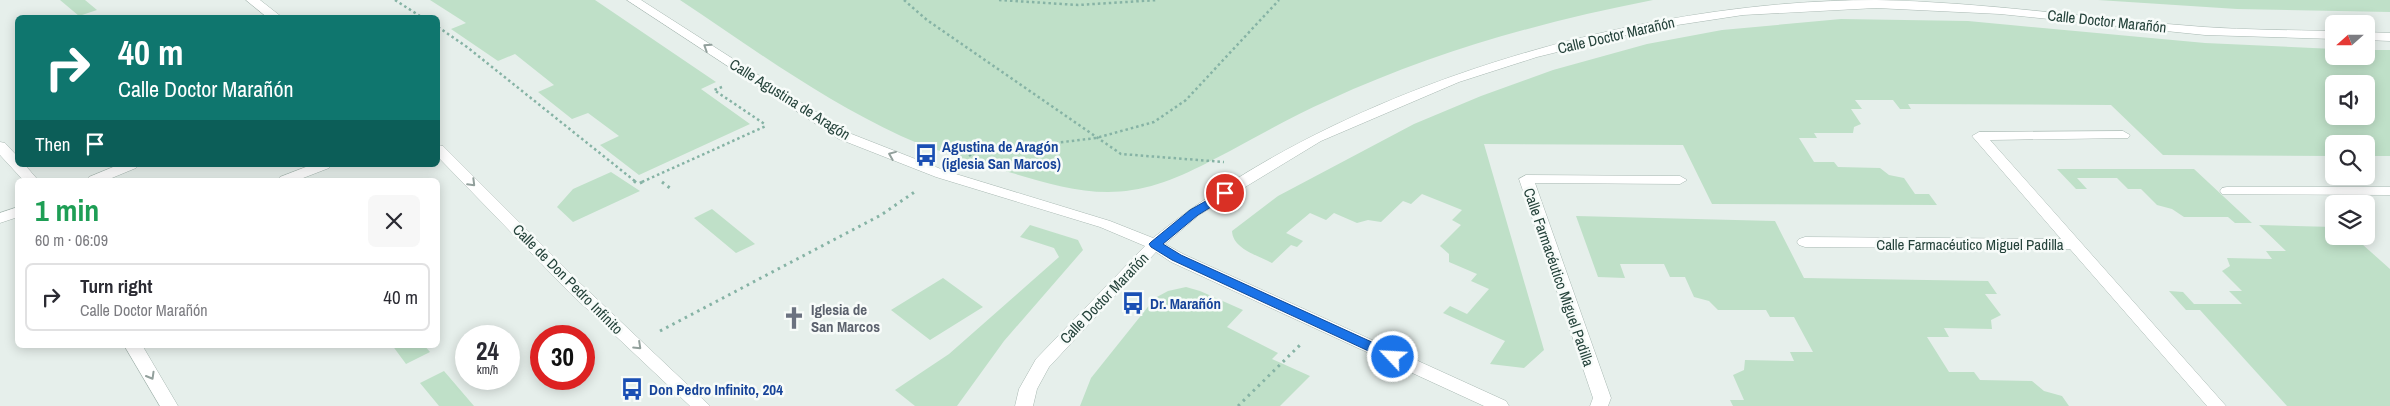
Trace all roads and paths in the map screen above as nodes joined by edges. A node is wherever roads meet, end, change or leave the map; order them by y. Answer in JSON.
{"nodes":[{"id":1,"x":252,"y":0,"type":"edge"},
{"id":2,"x":395,"y":0,"type":"edge"},
{"id":3,"x":633,"y":0,"type":"edge"},
{"id":4,"x":904,"y":0,"type":"edge"},
{"id":5,"x":999,"y":0,"type":"edge"},
{"id":6,"x":1158,"y":0,"type":"edge"},
{"id":7,"x":272,"y":15,"type":"edge"},
{"id":8,"x":418,"y":15,"type":"edge"},
{"id":9,"x":440,"y":28,"type":"edge"},
{"id":10,"x":2325,"y":35,"type":"edge"},
{"id":11,"x":2375,"y":36,"type":"edge"},
{"id":12,"x":2390,"y":37,"type":"edge"},
{"id":13,"x":766,"y":126,"type":"dead end"},
{"id":14,"x":2123,"y":135,"type":"dead end"},
{"id":15,"x":0,"y":146,"type":"edge"},
{"id":16,"x":440,"y":151,"type":"edge"},
{"id":17,"x":15,"y":162,"type":"edge"},
{"id":18,"x":1272,"y":165,"type":"junction"},
{"id":19,"x":19,"y":167,"type":"edge"},
{"id":20,"x":126,"y":167,"type":"edge"},
{"id":21,"x":319,"y":167,"type":"edge"},
{"id":22,"x":29,"y":178,"type":"edge"},
{"id":23,"x":99,"y":178,"type":"edge"},
{"id":24,"x":290,"y":178,"type":"edge"},
{"id":25,"x":1680,"y":180,"type":"dead end"},
{"id":26,"x":662,"y":182,"type":"dead end"},
{"id":27,"x":670,"y":188,"type":"dead end"},
{"id":28,"x":2227,"y":191,"type":"dead end"},
{"id":29,"x":2390,"y":191,"type":"edge"},
{"id":30,"x":15,"y":212,"type":"edge"},
{"id":31,"x":0,"y":218,"type":"edge"},
{"id":32,"x":1805,"y":242,"type":"dead end"},
{"id":33,"x":1155,"y":244,"type":"junction"},
{"id":34,"x":2074,"y":244,"type":"junction"},
{"id":35,"x":1321,"y":324,"type":"junction"},
{"id":36,"x":135,"y":348,"type":"edge"},
{"id":37,"x":1028,"y":400,"type":"edge"},
{"id":38,"x":169,"y":406,"type":"edge"},
{"id":39,"x":701,"y":406,"type":"edge"},
{"id":40,"x":1238,"y":406,"type":"edge"},
{"id":41,"x":1500,"y":406,"type":"edge"},
{"id":42,"x":1599,"y":406,"type":"edge"},
{"id":43,"x":2217,"y":406,"type":"edge"}],
"edges":[{"from":1,"to":7,"type":"street"},
{"from":2,"to":8,"type":"path"},
{"from":33,"to":3,"type":"street","name":"Calle Agustina de Aragón","one_way":true},
{"from":4,"to":18,"type":"path"},
{"from":5,"to":6,"type":"path"},
{"from":9,"to":13,"type":"path"},
{"from":10,"to":18,"type":"street","name":"Calle Doctor Marañón"},
{"from":11,"to":12,"type":"street"},
{"from":14,"to":34,"type":"street","name":"Calle Farmacéutico Miguel Padilla"},
{"from":15,"to":17,"type":"street"},
{"from":16,"to":39,"type":"street","name":"Calle de Don Pedro Infinito","one_way":true},
{"from":18,"to":33,"type":"street","name":"Calle Doctor Marañón"},
{"from":19,"to":22,"type":"street"},
{"from":20,"to":23,"type":"street"},
{"from":21,"to":24,"type":"street"},
{"from":25,"to":42,"type":"street","name":"Calle Farmacéutico Miguel Padilla"},
{"from":26,"to":27,"type":"path"},
{"from":28,"to":29,"type":"street"},
{"from":30,"to":31,"type":"street"},
{"from":32,"to":34,"type":"street","name":"Calle Farmacéutico Miguel Padilla"},
{"from":33,"to":35,"type":"street"},
{"from":33,"to":37,"type":"street","name":"Calle Doctor Marañón"},
{"from":34,"to":43,"type":"street","name":"Calle Farmacéutico Miguel Padilla"},
{"from":35,"to":40,"type":"path"},
{"from":35,"to":41,"type":"street"},
{"from":36,"to":38,"type":"street","one_way":true}]}
